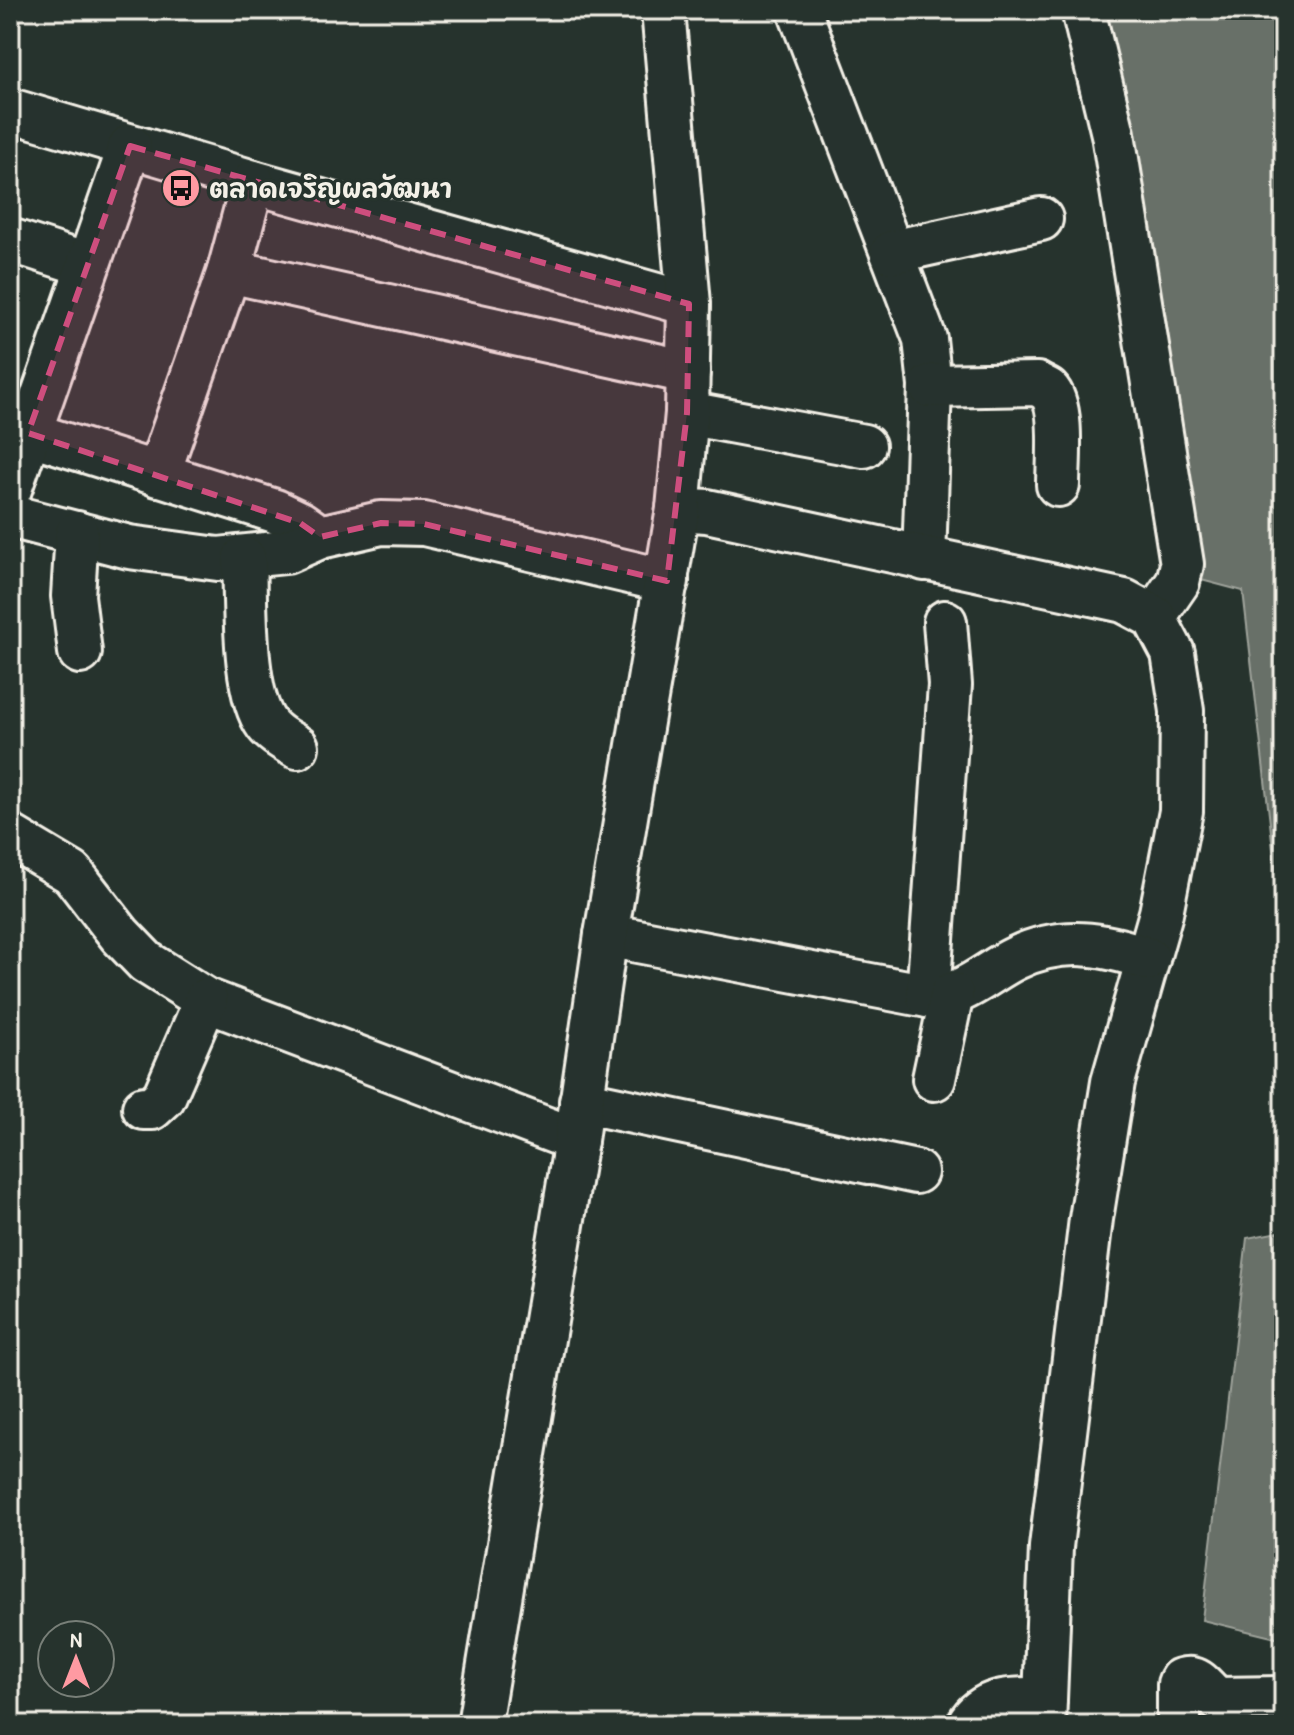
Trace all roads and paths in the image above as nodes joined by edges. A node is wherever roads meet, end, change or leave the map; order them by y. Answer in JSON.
{"nodes":[{"id":1,"x":663,"y":10,"type":"edge"},
{"id":2,"x":799,"y":10,"type":"edge"},
{"id":3,"x":1083,"y":10,"type":"edge"},
{"id":4,"x":10,"y":110,"type":"edge"},
{"id":5,"x":130,"y":146,"type":"junction"},
{"id":6,"x":253,"y":182,"type":"junction"},
{"id":7,"x":1041,"y":219,"type":"dead end"},
{"id":8,"x":10,"y":240,"type":"edge"},
{"id":9,"x":892,"y":252,"type":"junction"},
{"id":10,"x":87,"y":265,"type":"junction"},
{"id":11,"x":229,"y":271,"type":"junction"},
{"id":12,"x":689,"y":304,"type":"junction"},
{"id":13,"x":930,"y":386,"type":"junction"},
{"id":14,"x":688,"y":392,"type":"junction"},
{"id":15,"x":28,"y":433,"type":"junction"},
{"id":16,"x":864,"y":446,"type":"dead end"},
{"id":17,"x":158,"y":475,"type":"junction"},
{"id":18,"x":1058,"y":485,"type":"dead end"},
{"id":19,"x":10,"y":489,"type":"edge"},
{"id":20,"x":678,"y":509,"type":"junction"},
{"id":21,"x":10,"y":516,"type":"edge"},
{"id":22,"x":77,"y":533,"type":"junction"},
{"id":23,"x":320,"y":537,"type":"junction"},
{"id":24,"x":244,"y":558,"type":"junction"},
{"id":25,"x":924,"y":559,"type":"junction"},
{"id":26,"x":667,"y":581,"type":"junction"},
{"id":27,"x":1154,"y":617,"type":"junction"},
{"id":28,"x":945,"y":622,"type":"dead end"},
{"id":29,"x":80,"y":652,"type":"dead end"},
{"id":30,"x":297,"y":747,"type":"dead end"},
{"id":31,"x":10,"y":836,"type":"edge"},
{"id":32,"x":606,"y":935,"type":"junction"},
{"id":33,"x":1148,"y":959,"type":"junction"},
{"id":34,"x":940,"y":995,"type":"junction"},
{"id":35,"x":206,"y":1000,"type":"junction"},
{"id":36,"x":934,"y":1079,"type":"dead end"},
{"id":37,"x":144,"y":1108,"type":"dead end"},
{"id":38,"x":579,"y":1120,"type":"junction"},
{"id":39,"x":916,"y":1172,"type":"dead end"},
{"id":40,"x":1282,"y":1698,"type":"edge"},
{"id":41,"x":1045,"y":1712,"type":"edge"},
{"id":42,"x":479,"y":1725,"type":"edge"},
{"id":43,"x":968,"y":1725,"type":"edge"},
{"id":44,"x":1179,"y":1725,"type":"edge"}],
"edges":[{"from":1,"to":12,"type":"street"},
{"from":2,"to":9,"type":"street"},
{"from":3,"to":27,"type":"street"},
{"from":4,"to":5,"type":"street"},
{"from":5,"to":6,"type":"street"},
{"from":5,"to":10,"type":"street"},
{"from":6,"to":11,"type":"street"},
{"from":6,"to":12,"type":"street"},
{"from":7,"to":9,"type":"street"},
{"from":8,"to":10,"type":"street"},
{"from":9,"to":13,"type":"street"},
{"from":10,"to":15,"type":"street"},
{"from":11,"to":14,"type":"street"},
{"from":11,"to":17,"type":"street"},
{"from":12,"to":14,"type":"street"},
{"from":13,"to":18,"type":"street"},
{"from":13,"to":25,"type":"street"},
{"from":14,"to":16,"type":"street"},
{"from":14,"to":20,"type":"street"},
{"from":15,"to":17,"type":"street"},
{"from":15,"to":19,"type":"street"},
{"from":17,"to":23,"type":"street"},
{"from":20,"to":25,"type":"street"},
{"from":20,"to":26,"type":"street"},
{"from":21,"to":22,"type":"street"},
{"from":22,"to":24,"type":"street"},
{"from":22,"to":29,"type":"street"},
{"from":23,"to":24,"type":"street"},
{"from":23,"to":26,"type":"street"},
{"from":24,"to":30,"type":"street"},
{"from":25,"to":27,"type":"street"},
{"from":26,"to":32,"type":"street"},
{"from":27,"to":33,"type":"street"},
{"from":28,"to":34,"type":"street"},
{"from":31,"to":35,"type":"street"},
{"from":32,"to":34,"type":"street"},
{"from":32,"to":38,"type":"street"},
{"from":33,"to":34,"type":"street"},
{"from":33,"to":41,"type":"street"},
{"from":34,"to":36,"type":"street"},
{"from":35,"to":37,"type":"street"},
{"from":35,"to":38,"type":"street"},
{"from":38,"to":39,"type":"street"},
{"from":38,"to":42,"type":"street"},
{"from":40,"to":44,"type":"street"},
{"from":41,"to":43,"type":"street"}]}
